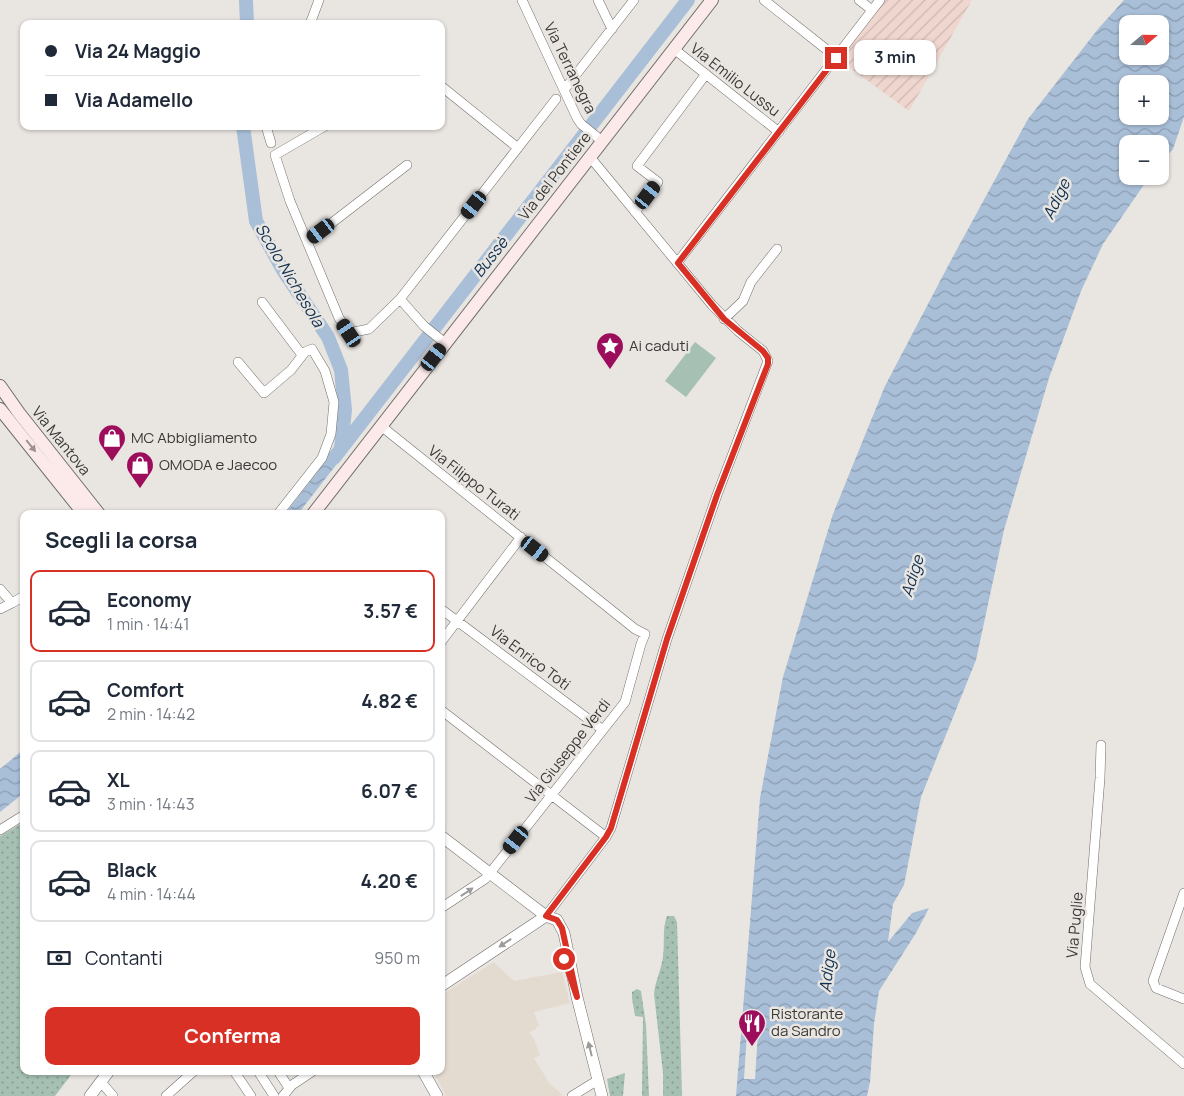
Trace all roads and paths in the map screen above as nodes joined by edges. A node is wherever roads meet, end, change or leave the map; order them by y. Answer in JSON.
{"nodes":[{"id":1,"x":319,"y":0,"type":"edge"},
{"id":2,"x":522,"y":0,"type":"edge"},
{"id":3,"x":598,"y":0,"type":"edge"},
{"id":4,"x":634,"y":0,"type":"edge"},
{"id":5,"x":712,"y":0,"type":"edge"},
{"id":6,"x":764,"y":0,"type":"edge"},
{"id":7,"x":859,"y":0,"type":"edge"},
{"id":8,"x":880,"y":0,"type":"edge"},
{"id":9,"x":872,"y":10,"type":"junction"},
{"id":10,"x":312,"y":20,"type":"edge"},
{"id":11,"x":612,"y":29,"type":"junction"},
{"id":12,"x":674,"y":49,"type":"junction"},
{"id":13,"x":836,"y":58,"type":"junction"},
{"id":14,"x":706,"y":74,"type":"junction"},
{"id":15,"x":445,"y":89,"type":"edge"},
{"id":16,"x":564,"y":90,"type":"junction"},
{"id":17,"x":556,"y":99,"type":"dead end"},
{"id":18,"x":267,"y":130,"type":"edge"},
{"id":19,"x":318,"y":130,"type":"edge"},
{"id":20,"x":779,"y":132,"type":"junction"},
{"id":21,"x":600,"y":139,"type":"junction"},
{"id":22,"x":271,"y":143,"type":"dead end"},
{"id":23,"x":518,"y":148,"type":"junction"},
{"id":24,"x":590,"y":157,"type":"junction"},
{"id":25,"x":408,"y":165,"type":"dead end"},
{"id":26,"x":635,"y":212,"type":"junction"},
{"id":27,"x":307,"y":242,"type":"junction"},
{"id":28,"x":777,"y":249,"type":"dead end"},
{"id":29,"x":678,"y":263,"type":"junction"},
{"id":30,"x":400,"y":299,"type":"junction"},
{"id":31,"x":262,"y":302,"type":"dead end"},
{"id":32,"x":724,"y":319,"type":"junction"},
{"id":33,"x":442,"y":340,"type":"junction"},
{"id":34,"x":302,"y":355,"type":"junction"},
{"id":35,"x":238,"y":362,"type":"dead end"},
{"id":36,"x":0,"y":386,"type":"edge"},
{"id":37,"x":0,"y":408,"type":"edge"},
{"id":38,"x":381,"y":426,"type":"junction"},
{"id":39,"x":81,"y":510,"type":"edge"},
{"id":40,"x":96,"y":510,"type":"edge"},
{"id":41,"x":281,"y":510,"type":"edge"},
{"id":42,"x":316,"y":510,"type":"edge"},
{"id":43,"x":521,"y":537,"type":"junction"},
{"id":44,"x":0,"y":588,"type":"edge"},
{"id":45,"x":20,"y":598,"type":"edge"},
{"id":46,"x":12,"y":603,"type":"junction"},
{"id":47,"x":0,"y":609,"type":"edge"},
{"id":48,"x":445,"y":612,"type":"edge"},
{"id":49,"x":457,"y":621,"type":"junction"},
{"id":50,"x":645,"y":634,"type":"joint"},
{"id":51,"x":445,"y":637,"type":"edge"},
{"id":52,"x":445,"y":713,"type":"edge"},
{"id":53,"x":603,"y":730,"type":"junction"},
{"id":54,"x":1101,"y":745,"type":"dead end"},
{"id":55,"x":551,"y":795,"type":"junction"},
{"id":56,"x":20,"y":818,"type":"edge"},
{"id":57,"x":0,"y":830,"type":"edge"},
{"id":58,"x":606,"y":837,"type":"junction"},
{"id":59,"x":445,"y":839,"type":"edge"},
{"id":60,"x":490,"y":873,"type":"junction"},
{"id":61,"x":1184,"y":893,"type":"edge"},
{"id":62,"x":445,"y":905,"type":"edge"},
{"id":63,"x":546,"y":916,"type":"junction"},
{"id":64,"x":445,"y":983,"type":"edge"},
{"id":65,"x":1184,"y":999,"type":"edge"},
{"id":66,"x":1184,"y":1064,"type":"edge"},
{"id":67,"x":106,"y":1075,"type":"edge"},
{"id":68,"x":190,"y":1075,"type":"edge"},
{"id":69,"x":237,"y":1075,"type":"edge"},
{"id":70,"x":261,"y":1075,"type":"edge"},
{"id":71,"x":281,"y":1075,"type":"edge"},
{"id":72,"x":307,"y":1075,"type":"edge"},
{"id":73,"x":425,"y":1075,"type":"edge"},
{"id":74,"x":598,"y":1080,"type":"junction"},
{"id":75,"x":101,"y":1082,"type":"junction"},
{"id":76,"x":289,"y":1088,"type":"junction"},
{"id":77,"x":90,"y":1096,"type":"edge"},
{"id":78,"x":113,"y":1096,"type":"edge"},
{"id":79,"x":166,"y":1096,"type":"edge"},
{"id":80,"x":251,"y":1096,"type":"edge"},
{"id":81,"x":274,"y":1096,"type":"edge"},
{"id":82,"x":283,"y":1096,"type":"edge"},
{"id":83,"x":438,"y":1096,"type":"edge"},
{"id":84,"x":572,"y":1096,"type":"edge"},
{"id":85,"x":602,"y":1096,"type":"edge"}],
"edges":[{"from":1,"to":10,"type":"street"},
{"from":2,"to":16,"type":"street","name":"Via Terranegra"},
{"from":3,"to":11,"type":"street"},
{"from":4,"to":11,"type":"street"},
{"from":5,"to":12,"type":"main road","name":"Via del Pontiere"},
{"from":6,"to":13,"type":"street"},
{"from":7,"to":9,"type":"street"},
{"from":8,"to":9,"type":"street"},
{"from":9,"to":13,"type":"street"},
{"from":11,"to":16,"type":"street"},
{"from":12,"to":14,"type":"street","name":"Via Emilio Lussu"},
{"from":12,"to":21,"type":"main road","name":"Via del Pontiere"},
{"from":13,"to":20,"type":"street"},
{"from":14,"to":20,"type":"street","name":"Via Emilio Lussu"},
{"from":14,"to":26,"type":"street"},
{"from":15,"to":23,"type":"street"},
{"from":16,"to":21,"type":"street","name":"Via Terranegra"},
{"from":17,"to":23,"type":"street"},
{"from":18,"to":22,"type":"street"},
{"from":19,"to":27,"type":"street"},
{"from":20,"to":29,"type":"street"},
{"from":21,"to":24,"type":"main road","name":"Via del Pontiere"},
{"from":23,"to":30,"type":"street"},
{"from":24,"to":26,"type":"street"},
{"from":24,"to":33,"type":"main road","name":"Via del Pontiere"},
{"from":25,"to":27,"type":"street"},
{"from":26,"to":29,"type":"street"},
{"from":27,"to":30,"type":"street"},
{"from":28,"to":32,"type":"street"},
{"from":29,"to":32,"type":"street"},
{"from":30,"to":33,"type":"street"},
{"from":31,"to":34,"type":"street"},
{"from":32,"to":58,"type":"street"},
{"from":33,"to":38,"type":"main road","name":"Via del Pontiere"},
{"from":34,"to":35,"type":"street"},
{"from":34,"to":41,"type":"street"},
{"from":36,"to":40,"type":"main road","name":"Via Mantova"},
{"from":37,"to":39,"type":"main road","name":"Via Mantova","one_way":true},
{"from":38,"to":42,"type":"main road","name":"Via del Pontiere"},
{"from":38,"to":43,"type":"street","name":"Via Filippo Turati"},
{"from":43,"to":49,"type":"street"},
{"from":43,"to":50,"type":"street","name":"Via Filippo Turati"},
{"from":44,"to":46,"type":"street"},
{"from":45,"to":46,"type":"street"},
{"from":46,"to":47,"type":"street"},
{"from":48,"to":49,"type":"street","name":"Via Enrico Toti"},
{"from":49,"to":51,"type":"street"},
{"from":49,"to":53,"type":"street","name":"Via Enrico Toti"},
{"from":50,"to":53,"type":"street","name":"Via Giuseppe Verdi"},
{"from":52,"to":55,"type":"street"},
{"from":53,"to":55,"type":"street","name":"Via Giuseppe Verdi"},
{"from":54,"to":66,"type":"street","name":"Via Puglie"},
{"from":55,"to":58,"type":"street"},
{"from":55,"to":60,"type":"street","name":"Via Giuseppe Verdi"},
{"from":56,"to":57,"type":"street"},
{"from":58,"to":63,"type":"street"},
{"from":59,"to":60,"type":"street"},
{"from":62,"to":60,"type":"street","name":"Via Giuseppe Verdi","one_way":true},
{"from":60,"to":63,"type":"street"},
{"from":61,"to":65,"type":"street"},
{"from":63,"to":64,"type":"street","one_way":true},
{"from":74,"to":63,"type":"street","one_way":true},
{"from":67,"to":75,"type":"street"},
{"from":68,"to":79,"type":"street"},
{"from":69,"to":80,"type":"street"},
{"from":70,"to":81,"type":"street"},
{"from":71,"to":76,"type":"street"},
{"from":72,"to":76,"type":"street"},
{"from":73,"to":83,"type":"street"},
{"from":74,"to":84,"type":"street"},
{"from":74,"to":85,"type":"street"},
{"from":75,"to":77,"type":"street"},
{"from":75,"to":78,"type":"street"},
{"from":76,"to":82,"type":"street"}]}
